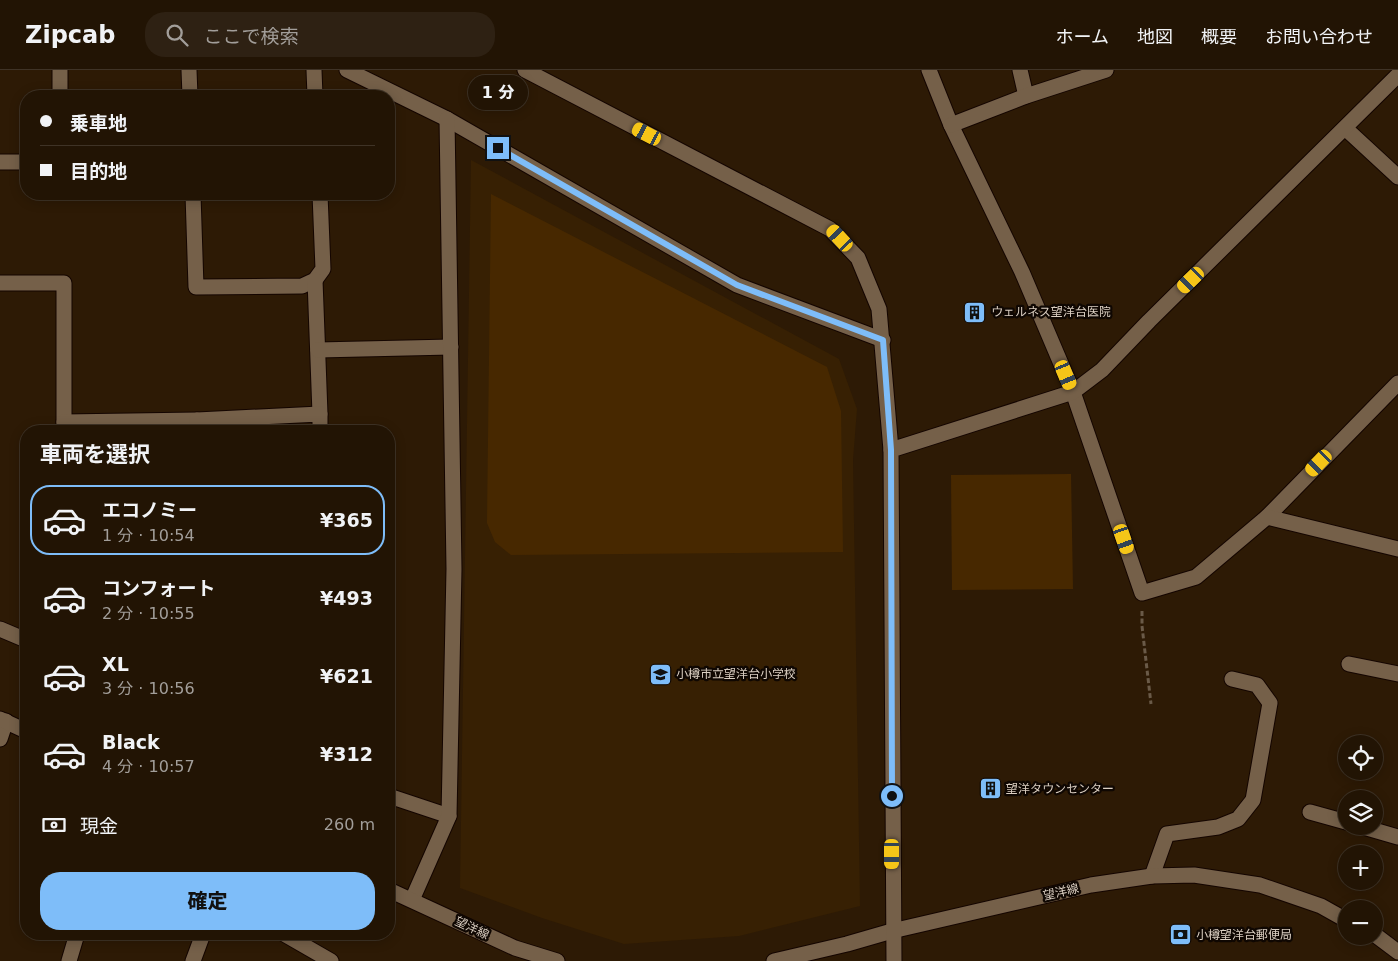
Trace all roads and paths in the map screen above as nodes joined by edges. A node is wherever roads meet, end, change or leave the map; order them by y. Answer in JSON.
{"nodes":[{"id":1,"x":60,"y":70,"type":"edge"},
{"id":2,"x":189,"y":70,"type":"edge"},
{"id":3,"x":314,"y":70,"type":"edge"},
{"id":4,"x":347,"y":70,"type":"edge"},
{"id":5,"x":524,"y":70,"type":"edge"},
{"id":6,"x":929,"y":70,"type":"edge"},
{"id":7,"x":1020,"y":70,"type":"edge"},
{"id":8,"x":1106,"y":70,"type":"edge"},
{"id":9,"x":1398,"y":75,"type":"edge"},
{"id":10,"x":60,"y":90,"type":"edge"},
{"id":11,"x":190,"y":90,"type":"edge"},
{"id":12,"x":315,"y":90,"type":"edge"},
{"id":13,"x":388,"y":90,"type":"edge"},
{"id":14,"x":395,"y":94,"type":"edge"},
{"id":15,"x":1026,"y":96,"type":"junction"},
{"id":16,"x":447,"y":119,"type":"junction"},
{"id":17,"x":951,"y":125,"type":"junction"},
{"id":18,"x":1345,"y":128,"type":"junction"},
{"id":19,"x":0,"y":162,"type":"edge"},
{"id":20,"x":20,"y":162,"type":"edge"},
{"id":21,"x":1398,"y":177,"type":"edge"},
{"id":22,"x":193,"y":200,"type":"edge"},
{"id":23,"x":320,"y":200,"type":"edge"},
{"id":24,"x":315,"y":280,"type":"junction"},
{"id":25,"x":0,"y":283,"type":"edge"},
{"id":26,"x":883,"y":340,"type":"junction"},
{"id":27,"x":451,"y":347,"type":"junction"},
{"id":28,"x":318,"y":350,"type":"junction"},
{"id":29,"x":1398,"y":383,"type":"edge"},
{"id":30,"x":1073,"y":392,"type":"junction"},
{"id":31,"x":320,"y":414,"type":"junction"},
{"id":32,"x":64,"y":425,"type":"edge"},
{"id":33,"x":207,"y":425,"type":"edge"},
{"id":34,"x":320,"y":425,"type":"edge"},
{"id":35,"x":891,"y":450,"type":"junction"},
{"id":36,"x":1267,"y":517,"type":"junction"},
{"id":37,"x":1398,"y":549,"type":"edge"},
{"id":38,"x":1142,"y":593,"type":"junction"},
{"id":39,"x":0,"y":629,"type":"edge"},
{"id":40,"x":20,"y":637,"type":"edge"},
{"id":41,"x":1349,"y":664,"type":"dead end"},
{"id":42,"x":1398,"y":674,"type":"edge"},
{"id":43,"x":1232,"y":679,"type":"dead end"},
{"id":44,"x":1150,"y":704,"type":"dead end"},
{"id":45,"x":3,"y":720,"type":"edge"},
{"id":46,"x":20,"y":727,"type":"edge"},
{"id":47,"x":0,"y":738,"type":"edge"},
{"id":48,"x":395,"y":798,"type":"edge"},
{"id":49,"x":1310,"y":812,"type":"dead end"},
{"id":50,"x":449,"y":816,"type":"junction"},
{"id":51,"x":1338,"y":820,"type":"edge"},
{"id":52,"x":1383,"y":833,"type":"edge"},
{"id":53,"x":1398,"y":837,"type":"edge"},
{"id":54,"x":1152,"y":876,"type":"junction"},
{"id":55,"x":395,"y":893,"type":"edge"},
{"id":56,"x":412,"y":900,"type":"junction"},
{"id":57,"x":1338,"y":916,"type":"edge"},
{"id":58,"x":892,"y":931,"type":"junction"},
{"id":59,"x":75,"y":940,"type":"edge"},
{"id":60,"x":201,"y":940,"type":"edge"},
{"id":61,"x":294,"y":940,"type":"edge"},
{"id":62,"x":1383,"y":941,"type":"edge"},
{"id":63,"x":1398,"y":952,"type":"edge"},
{"id":64,"x":69,"y":961,"type":"edge"},
{"id":65,"x":193,"y":961,"type":"edge"},
{"id":66,"x":331,"y":961,"type":"edge"},
{"id":67,"x":557,"y":961,"type":"edge"},
{"id":68,"x":774,"y":961,"type":"edge"},
{"id":69,"x":894,"y":961,"type":"edge"}],
"edges":[{"from":1,"to":10,"type":"street"},
{"from":2,"to":11,"type":"street"},
{"from":3,"to":12,"type":"street"},
{"from":4,"to":13,"type":"street"},
{"from":5,"to":26,"type":"street"},
{"from":6,"to":17,"type":"street"},
{"from":7,"to":15,"type":"street"},
{"from":8,"to":15,"type":"street"},
{"from":9,"to":18,"type":"street"},
{"from":14,"to":16,"type":"street"},
{"from":15,"to":17,"type":"street"},
{"from":16,"to":26,"type":"street"},
{"from":16,"to":27,"type":"street"},
{"from":17,"to":30,"type":"street"},
{"from":18,"to":21,"type":"street"},
{"from":18,"to":30,"type":"street"},
{"from":19,"to":20,"type":"street"},
{"from":22,"to":24,"type":"street"},
{"from":23,"to":24,"type":"street"},
{"from":24,"to":28,"type":"street"},
{"from":25,"to":32,"type":"street"},
{"from":26,"to":35,"type":"street"},
{"from":27,"to":28,"type":"street"},
{"from":27,"to":50,"type":"street"},
{"from":28,"to":31,"type":"street"},
{"from":29,"to":36,"type":"street"},
{"from":30,"to":35,"type":"street"},
{"from":30,"to":38,"type":"street"},
{"from":31,"to":33,"type":"street"},
{"from":31,"to":34,"type":"street"},
{"from":35,"to":58,"type":"street"},
{"from":36,"to":37,"type":"street"},
{"from":36,"to":38,"type":"street"},
{"from":38,"to":44,"type":"path"},
{"from":39,"to":40,"type":"street"},
{"from":41,"to":42,"type":"street"},
{"from":43,"to":54,"type":"street"},
{"from":45,"to":46,"type":"street"},
{"from":45,"to":47,"type":"street"},
{"from":48,"to":50,"type":"street"},
{"from":49,"to":51,"type":"street"},
{"from":50,"to":56,"type":"street"},
{"from":52,"to":53,"type":"street"},
{"from":54,"to":57,"type":"street","name":"望洋線"},
{"from":54,"to":58,"type":"street","name":"望洋線"},
{"from":55,"to":56,"type":"street","name":"望洋線"},
{"from":56,"to":67,"type":"street","name":"望洋線"},
{"from":58,"to":68,"type":"street","name":"望洋線"},
{"from":58,"to":69,"type":"street"},
{"from":59,"to":64,"type":"street"},
{"from":60,"to":65,"type":"street"},
{"from":61,"to":66,"type":"street"},
{"from":62,"to":63,"type":"street"}]}
